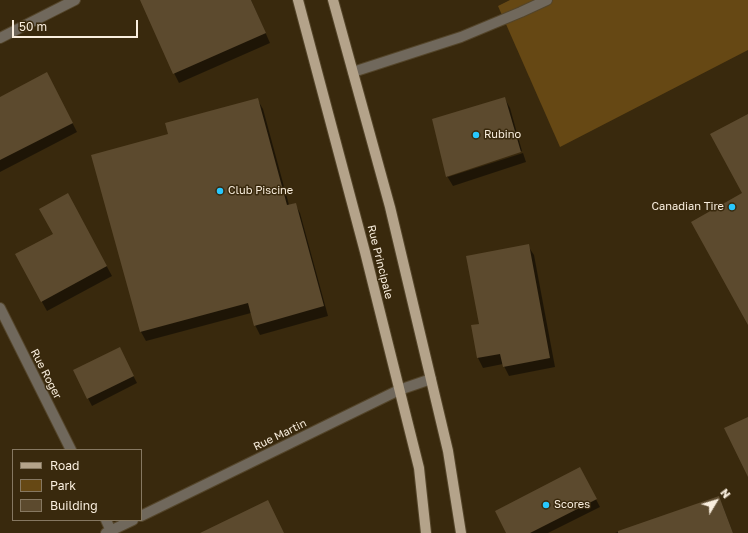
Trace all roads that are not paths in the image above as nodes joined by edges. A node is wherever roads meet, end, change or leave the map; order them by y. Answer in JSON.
{"nodes":[{"id":1,"x":75,"y":0,"type":"edge"},
{"id":2,"x":298,"y":0,"type":"edge"},
{"id":3,"x":333,"y":0,"type":"edge"},
{"id":4,"x":547,"y":0,"type":"edge"},
{"id":5,"x":0,"y":38,"type":"edge"},
{"id":6,"x":353,"y":72,"type":"junction"},
{"id":7,"x":0,"y":308,"type":"edge"},
{"id":8,"x":3,"y":320,"type":"edge"},
{"id":9,"x":431,"y":379,"type":"junction"},
{"id":10,"x":399,"y":390,"type":"junction"},
{"id":11,"x":70,"y":449,"type":"edge"},
{"id":12,"x":142,"y":516,"type":"edge"},
{"id":13,"x":106,"y":521,"type":"edge"},
{"id":14,"x":131,"y":521,"type":"edge"},
{"id":15,"x":109,"y":532,"type":"edge"},
{"id":16,"x":426,"y":533,"type":"edge"},
{"id":17,"x":461,"y":533,"type":"edge"}],
"edges":[{"from":1,"to":5,"type":"street"},
{"from":2,"to":10,"type":"main road","name":"Rue Principale"},
{"from":3,"to":6,"type":"main road","name":"Rue Principale"},
{"from":4,"to":6,"type":"street"},
{"from":6,"to":9,"type":"main road","name":"Rue Principale"},
{"from":7,"to":8,"type":"street","name":"Rue Roger"},
{"from":8,"to":11,"type":"street","name":"Rue Roger"},
{"from":9,"to":10,"type":"street","name":"Rue Martin"},
{"from":9,"to":17,"type":"main road","name":"Rue Principale"},
{"from":10,"to":12,"type":"street","name":"Rue Martin"},
{"from":10,"to":16,"type":"main road","name":"Rue Principale"},
{"from":13,"to":15,"type":"street"},
{"from":14,"to":15,"type":"street"}]}
